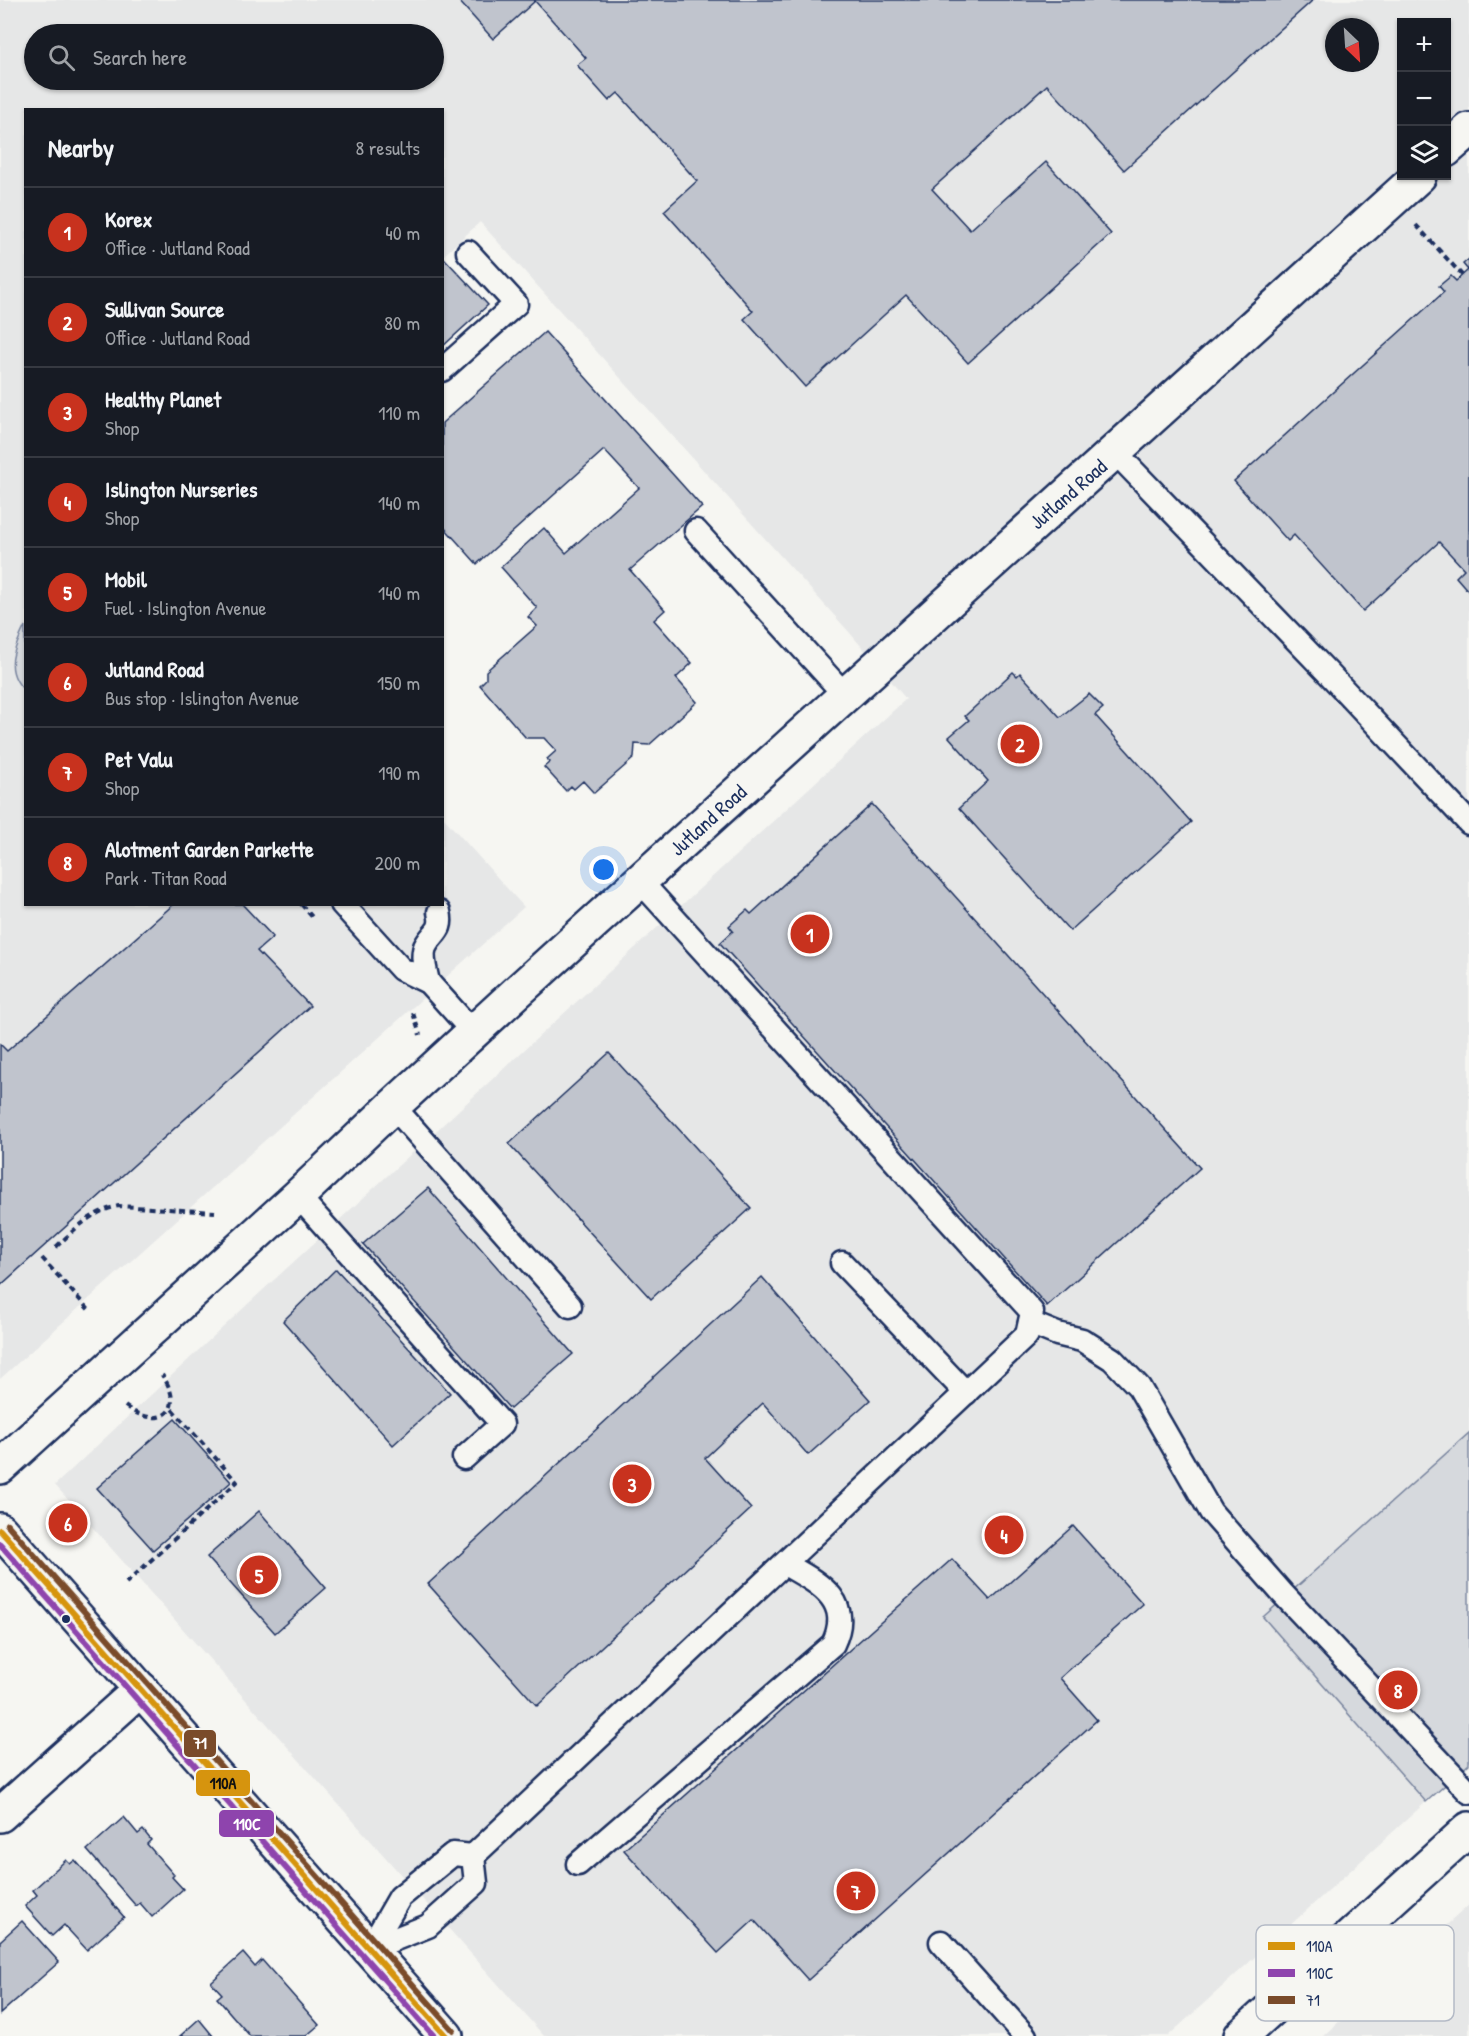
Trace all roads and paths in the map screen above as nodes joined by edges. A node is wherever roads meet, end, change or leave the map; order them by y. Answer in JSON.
{"nodes":[{"id":1,"x":1469,"y":130,"type":"edge"},
{"id":2,"x":1451,"y":146,"type":"edge"},
{"id":3,"x":1414,"y":180,"type":"edge"},
{"id":4,"x":1392,"y":200,"type":"junction"},
{"id":5,"x":468,"y":252,"type":"dead end"},
{"id":6,"x":1462,"y":275,"type":"dead end"},
{"id":7,"x":444,"y":368,"type":"edge"},
{"id":8,"x":1115,"y":452,"type":"junction"},
{"id":9,"x":696,"y":531,"type":"dead end"},
{"id":10,"x":845,"y":695,"type":"junction"},
{"id":11,"x":1469,"y":823,"type":"edge"},
{"id":12,"x":640,"y":881,"type":"junction"},
{"id":13,"x":344,"y":906,"type":"edge"},
{"id":14,"x":438,"y":912,"type":"dead end"},
{"id":15,"x":428,"y":982,"type":"junction"},
{"id":16,"x":473,"y":1032,"type":"junction"},
{"id":17,"x":393,"y":1106,"type":"junction"},
{"id":18,"x":298,"y":1196,"type":"junction"},
{"id":19,"x":215,"y":1212,"type":"dead end"},
{"id":20,"x":56,"y":1246,"type":"dead end"},
{"id":21,"x":42,"y":1258,"type":"dead end"},
{"id":22,"x":842,"y":1263,"type":"dead end"},
{"id":23,"x":570,"y":1306,"type":"dead end"},
{"id":24,"x":89,"y":1310,"type":"dead end"},
{"id":25,"x":1030,"y":1323,"type":"junction"},
{"id":26,"x":162,"y":1375,"type":"dead end"},
{"id":27,"x":966,"y":1393,"type":"junction"},
{"id":28,"x":125,"y":1407,"type":"dead end"},
{"id":29,"x":171,"y":1408,"type":"junction"},
{"id":30,"x":464,"y":1458,"type":"dead end"},
{"id":31,"x":0,"y":1467,"type":"edge"},
{"id":32,"x":0,"y":1530,"type":"edge"},
{"id":33,"x":785,"y":1564,"type":"junction"},
{"id":34,"x":126,"y":1583,"type":"dead end"},
{"id":35,"x":141,"y":1689,"type":"junction"},
{"id":36,"x":1469,"y":1792,"type":"edge"},
{"id":37,"x":0,"y":1815,"type":"edge"},
{"id":38,"x":1469,"y":1829,"type":"edge"},
{"id":39,"x":473,"y":1856,"type":"junction"},
{"id":40,"x":578,"y":1864,"type":"dead end"},
{"id":41,"x":1363,"y":1925,"type":"edge"},
{"id":42,"x":941,"y":1942,"type":"dead end"},
{"id":43,"x":370,"y":1949,"type":"junction"},
{"id":44,"x":1258,"y":2021,"type":"edge"},
{"id":45,"x":440,"y":2034,"type":"edge"},
{"id":46,"x":1025,"y":2036,"type":"edge"},
{"id":47,"x":1241,"y":2036,"type":"edge"}],
"edges":[{"from":1,"to":2,"type":"street"},
{"from":3,"to":4,"type":"street","name":"Jutland Road"},
{"from":4,"to":6,"type":"path"},
{"from":4,"to":8,"type":"street","name":"Jutland Road"},
{"from":5,"to":7,"type":"lane"},
{"from":8,"to":10,"type":"street","name":"Jutland Road"},
{"from":8,"to":11,"type":"lane"},
{"from":9,"to":10,"type":"lane"},
{"from":10,"to":12,"type":"street","name":"Jutland Road"},
{"from":12,"to":16,"type":"street","name":"Jutland Road"},
{"from":12,"to":25,"type":"lane"},
{"from":13,"to":15,"type":"lane"},
{"from":14,"to":15,"type":"lane"},
{"from":15,"to":16,"type":"lane"},
{"from":16,"to":17,"type":"street","name":"Jutland Road"},
{"from":17,"to":18,"type":"street","name":"Jutland Road"},
{"from":17,"to":23,"type":"lane"},
{"from":18,"to":30,"type":"lane"},
{"from":18,"to":31,"type":"street","name":"Jutland Road"},
{"from":19,"to":20,"type":"path"},
{"from":21,"to":24,"type":"path"},
{"from":22,"to":27,"type":"lane"},
{"from":25,"to":27,"type":"lane"},
{"from":25,"to":36,"type":"lane"},
{"from":26,"to":29,"type":"path"},
{"from":27,"to":33,"type":"lane"},
{"from":28,"to":29,"type":"path"},
{"from":29,"to":34,"type":"path"},
{"from":32,"to":35,"type":"street"},
{"from":33,"to":39,"type":"lane"},
{"from":33,"to":40,"type":"lane"},
{"from":35,"to":37,"type":"street"},
{"from":35,"to":43,"type":"street"},
{"from":38,"to":41,"type":"street"},
{"from":39,"to":43,"type":"lane"},
{"from":39,"to":43,"type":"lane"},
{"from":42,"to":46,"type":"lane"},
{"from":43,"to":45,"type":"street"},
{"from":44,"to":47,"type":"street"}]}
